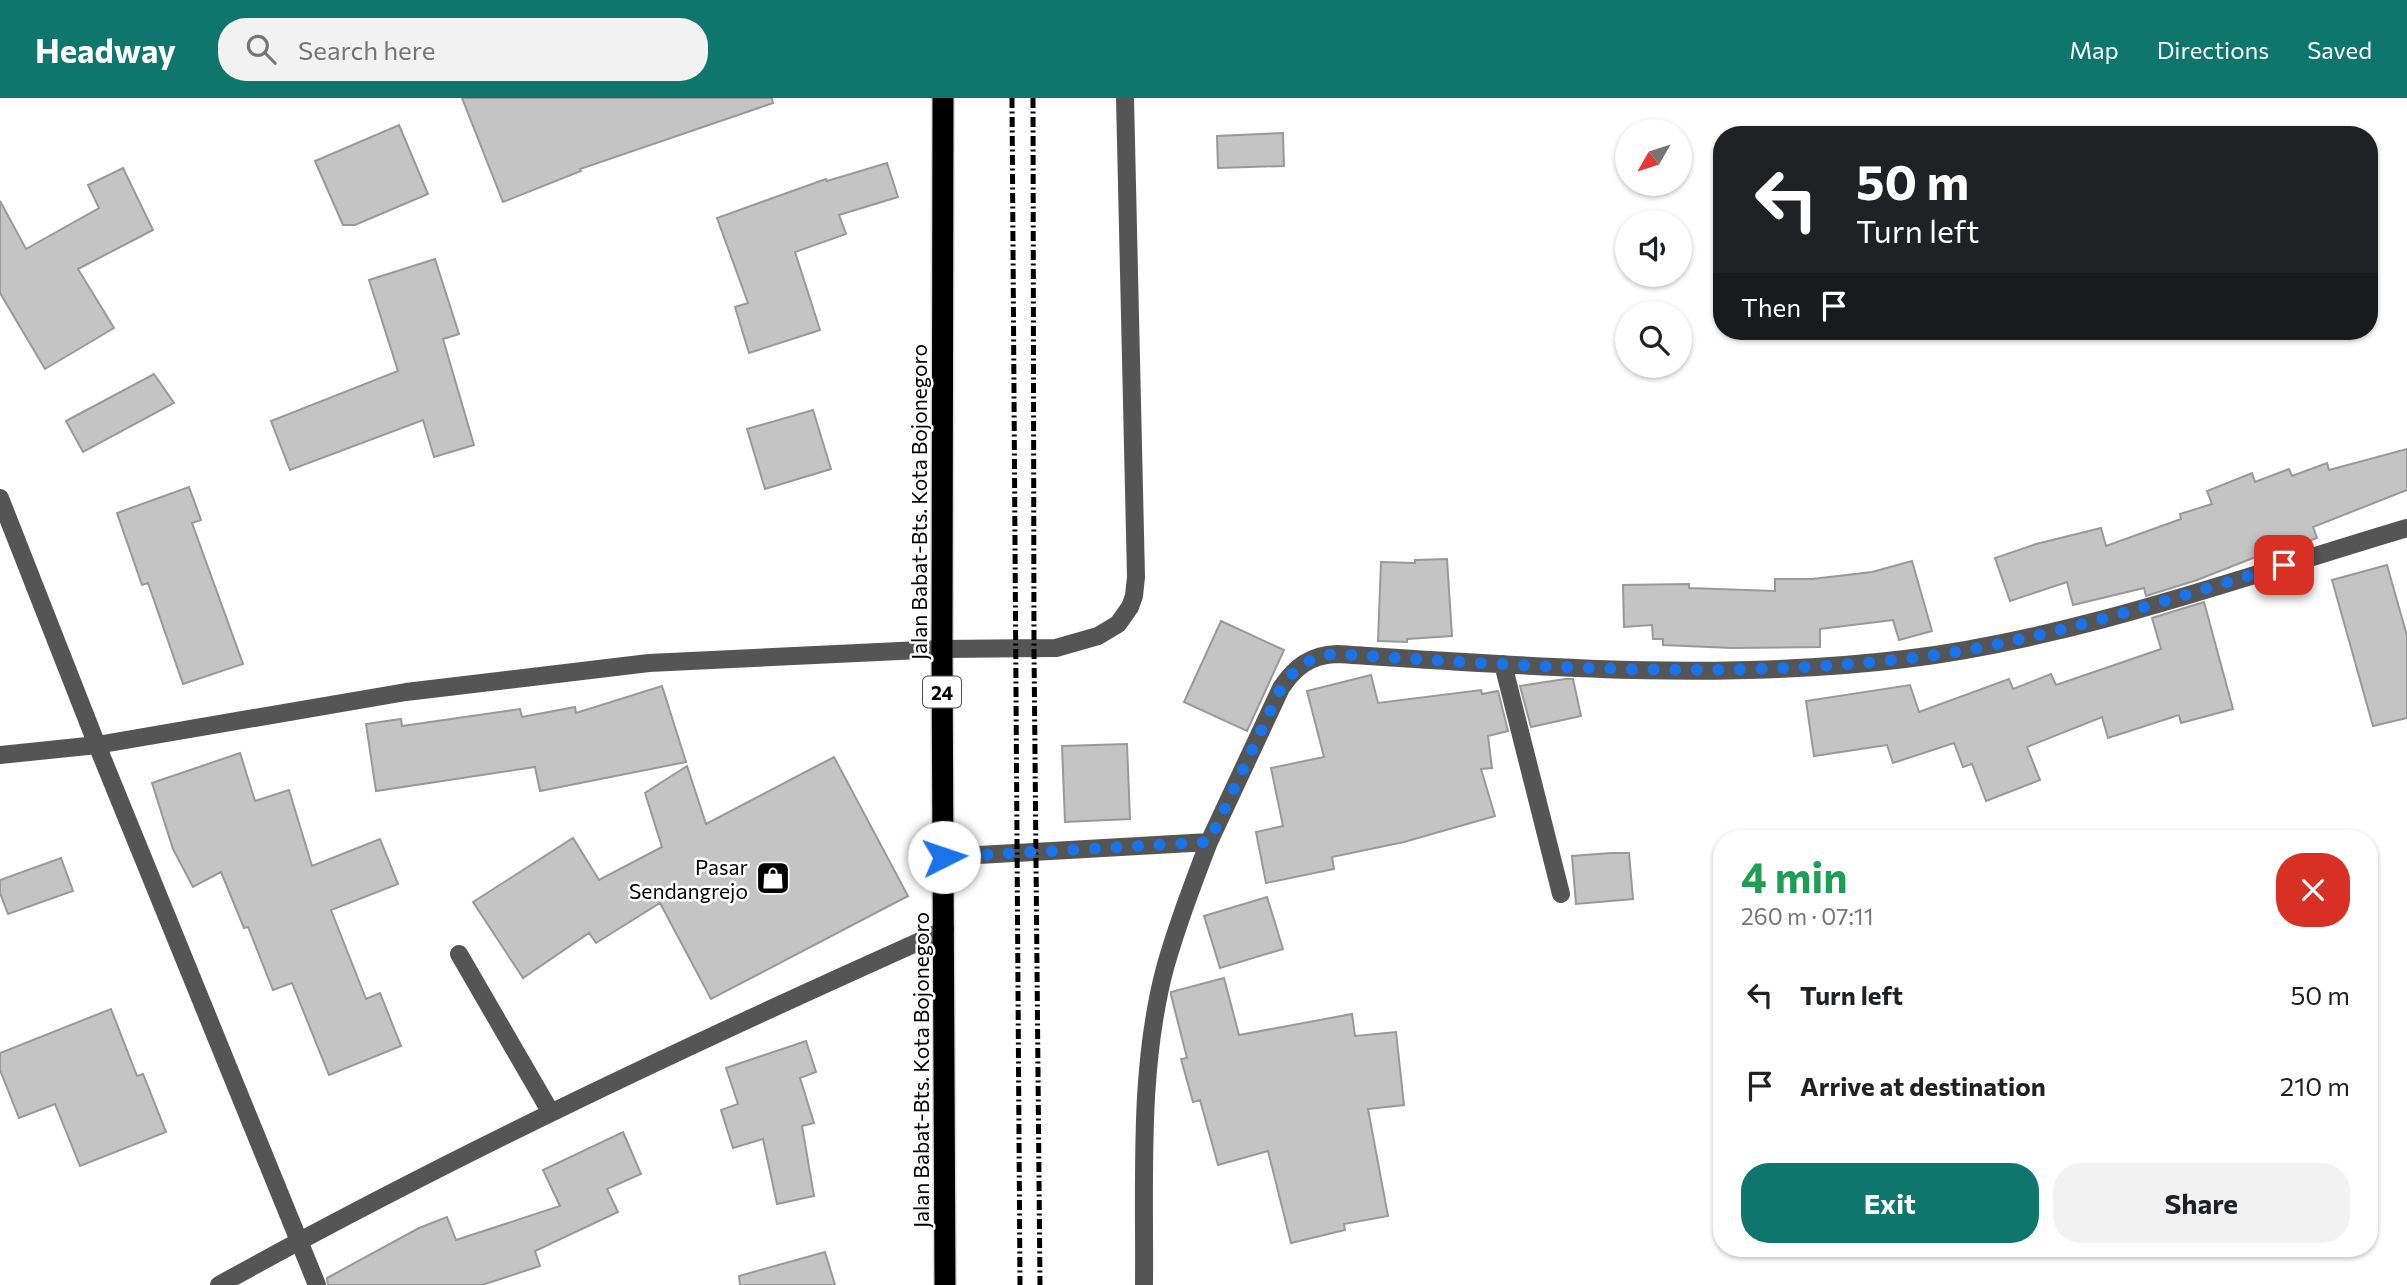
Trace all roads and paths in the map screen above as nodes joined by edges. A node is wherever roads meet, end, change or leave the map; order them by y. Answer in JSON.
{"nodes":[{"id":1,"x":943,"y":98,"type":"edge"},
{"id":2,"x":1125,"y":98,"type":"edge"},
{"id":3,"x":0,"y":498,"type":"edge"},
{"id":4,"x":2407,"y":528,"type":"edge"},
{"id":5,"x":942,"y":649,"type":"junction"},
{"id":6,"x":1503,"y":664,"type":"junction"},
{"id":7,"x":97,"y":745,"type":"junction"},
{"id":8,"x":0,"y":755,"type":"edge"},
{"id":9,"x":1209,"y":842,"type":"junction"},
{"id":10,"x":944,"y":857,"type":"junction"},
{"id":11,"x":1561,"y":894,"type":"dead end"},
{"id":12,"x":945,"y":930,"type":"junction"},
{"id":13,"x":459,"y":954,"type":"dead end"},
{"id":14,"x":550,"y":1111,"type":"junction"},
{"id":15,"x":298,"y":1241,"type":"junction"},
{"id":16,"x":219,"y":1285,"type":"edge"},
{"id":17,"x":317,"y":1285,"type":"edge"},
{"id":18,"x":945,"y":1285,"type":"edge"},
{"id":19,"x":1144,"y":1285,"type":"edge"}],
"edges":[{"from":1,"to":5,"type":"highway","name":"Jalan Babat-Bts. Kota Bojonegoro","number":"24"},
{"from":2,"to":5,"type":"street"},
{"from":3,"to":7,"type":"street"},
{"from":4,"to":6,"type":"street"},
{"from":5,"to":7,"type":"street"},
{"from":5,"to":10,"type":"highway","name":"Jalan Babat-Bts. Kota Bojonegoro","number":"24"},
{"from":6,"to":9,"type":"street"},
{"from":6,"to":11,"type":"street"},
{"from":7,"to":8,"type":"street"},
{"from":7,"to":15,"type":"street"},
{"from":9,"to":10,"type":"street"},
{"from":9,"to":19,"type":"street"},
{"from":10,"to":12,"type":"highway","name":"Jalan Babat-Bts. Kota Bojonegoro","number":"24"},
{"from":12,"to":14,"type":"street"},
{"from":12,"to":18,"type":"highway","name":"Jalan Babat-Bts. Kota Bojonegoro","number":"24"},
{"from":13,"to":14,"type":"street"},
{"from":14,"to":15,"type":"street"},
{"from":15,"to":16,"type":"street"},
{"from":15,"to":17,"type":"street"}]}
